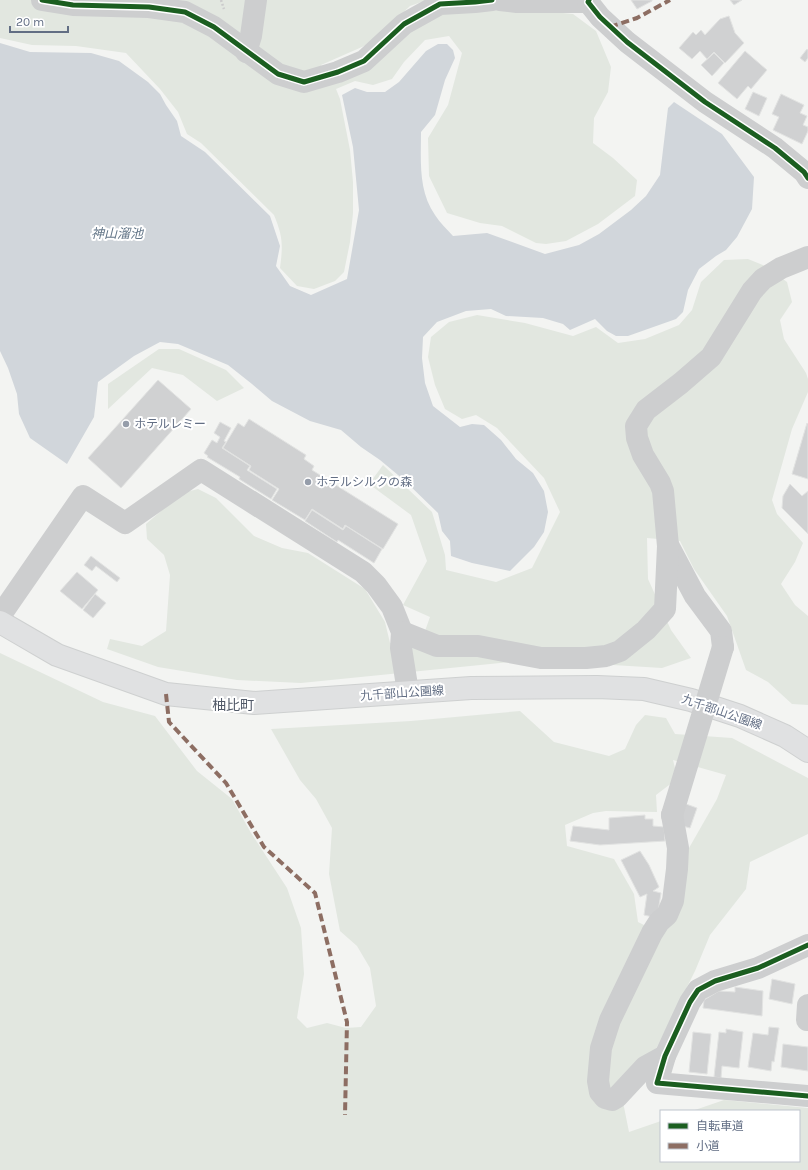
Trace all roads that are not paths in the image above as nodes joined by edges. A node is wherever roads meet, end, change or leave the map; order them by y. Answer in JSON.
{"nodes":[{"id":1,"x":42,"y":0,"type":"edge"},
{"id":2,"x":256,"y":0,"type":"edge"},
{"id":3,"x":492,"y":0,"type":"edge"},
{"id":4,"x":500,"y":0,"type":"edge"},
{"id":5,"x":589,"y":1,"type":"edge"},
{"id":6,"x":246,"y":52,"type":"junction"},
{"id":7,"x":808,"y":178,"type":"edge"},
{"id":8,"x":808,"y":257,"type":"edge"},
{"id":9,"x":667,"y":544,"type":"junction"},
{"id":10,"x":0,"y":616,"type":"edge"},
{"id":11,"x":0,"y":622,"type":"edge"},
{"id":12,"x":402,"y":632,"type":"junction"},
{"id":13,"x":408,"y":692,"type":"junction"},
{"id":14,"x":808,"y":751,"type":"edge"},
{"id":15,"x":808,"y":945,"type":"edge"},
{"id":16,"x":808,"y":1005,"type":"edge"},
{"id":17,"x":808,"y":1020,"type":"edge"},
{"id":18,"x":665,"y":1056,"type":"junction"},
{"id":19,"x":808,"y":1096,"type":"edge"}],
"edges":[{"from":1,"to":6,"type":"street"},
{"from":2,"to":6,"type":"street"},
{"from":3,"to":6,"type":"street"},
{"from":4,"to":5,"type":"street"},
{"from":5,"to":7,"type":"street"},
{"from":8,"to":9,"type":"street"},
{"from":9,"to":12,"type":"street"},
{"from":9,"to":18,"type":"street","bridge":true},
{"from":10,"to":12,"type":"street"},
{"from":11,"to":13,"type":"main road","name":"九千部山公園線"},
{"from":12,"to":13,"type":"street"},
{"from":13,"to":14,"type":"main road","name":"九千部山公園線"},
{"from":15,"to":18,"type":"street"},
{"from":16,"to":17,"type":"street"},
{"from":18,"to":19,"type":"street"}]}
